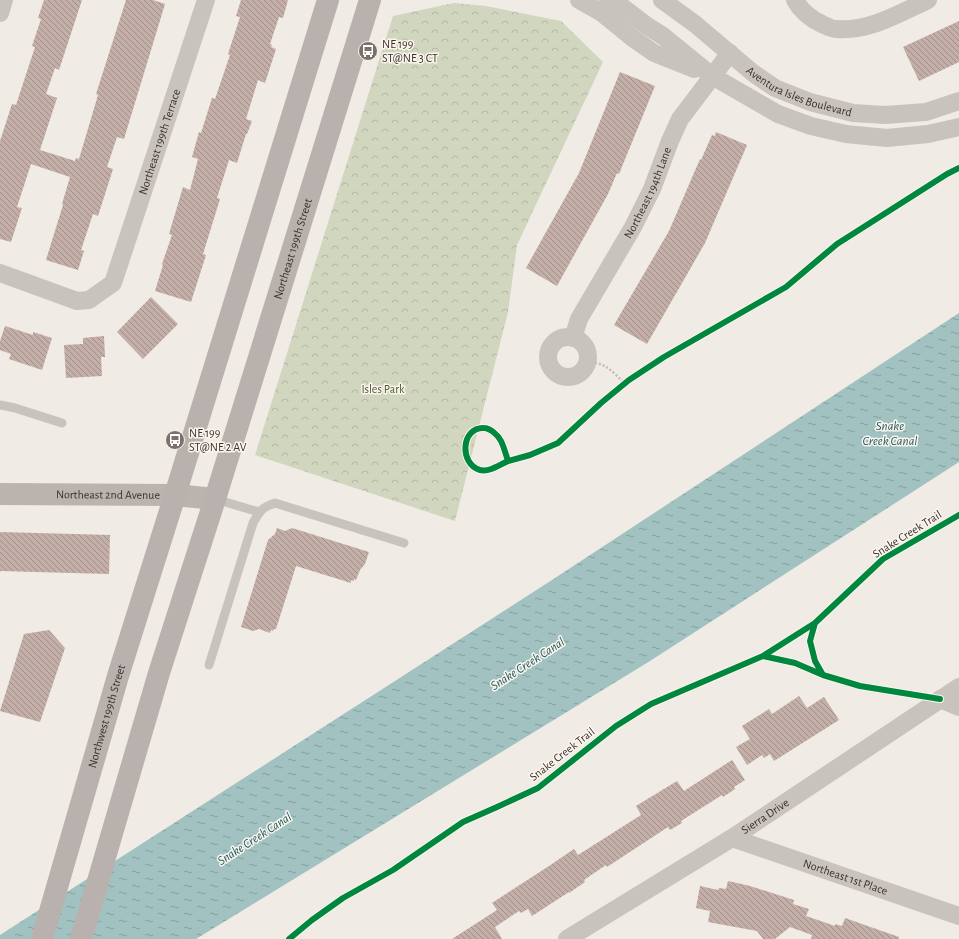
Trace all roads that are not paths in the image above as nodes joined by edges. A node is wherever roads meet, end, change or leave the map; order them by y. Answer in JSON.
{"nodes":[{"id":1,"x":4,"y":0,"type":"edge"},
{"id":2,"x":206,"y":0,"type":"edge"},
{"id":3,"x":328,"y":0,"type":"edge"},
{"id":4,"x":370,"y":0,"type":"edge"},
{"id":5,"x":579,"y":0,"type":"edge"},
{"id":6,"x":662,"y":0,"type":"edge"},
{"id":7,"x":928,"y":0,"type":"edge"},
{"id":8,"x":619,"y":2,"type":"edge"},
{"id":9,"x":796,"y":2,"type":"edge"},
{"id":10,"x":0,"y":13,"type":"edge"},
{"id":11,"x":730,"y":53,"type":"junction"},
{"id":12,"x":712,"y":76,"type":"junction"},
{"id":13,"x":959,"y":101,"type":"edge"},
{"id":14,"x":959,"y":127,"type":"edge"},
{"id":15,"x":0,"y":273,"type":"edge"},
{"id":16,"x":573,"y":338,"type":"dead end"},
{"id":17,"x":0,"y":405,"type":"edge"},
{"id":18,"x":62,"y":423,"type":"dead end"},
{"id":19,"x":0,"y":494,"type":"edge"},
{"id":20,"x":175,"y":496,"type":"junction"},
{"id":21,"x":216,"y":499,"type":"junction"},
{"id":22,"x":259,"y":512,"type":"junction"},
{"id":23,"x":404,"y":543,"type":"dead end"},
{"id":24,"x":209,"y":665,"type":"dead end"},
{"id":25,"x":959,"y":687,"type":"edge"},
{"id":26,"x":940,"y":699,"type":"junction"},
{"id":27,"x":959,"y":707,"type":"edge"},
{"id":28,"x":732,"y":838,"type":"junction"},
{"id":29,"x":959,"y":916,"type":"edge"},
{"id":30,"x":42,"y":939,"type":"edge"},
{"id":31,"x":81,"y":939,"type":"edge"},
{"id":32,"x":567,"y":939,"type":"edge"}],
"edges":[{"from":1,"to":10,"type":"street"},
{"from":2,"to":15,"type":"street","name":"Northeast 199th Terrace"},
{"from":3,"to":20,"type":"main road"},
{"from":4,"to":21,"type":"main road","name":"Northeast 199th Street"},
{"from":5,"to":12,"type":"street","name":"Aventura Isles Boulevard"},
{"from":6,"to":11,"type":"street","name":"Aventura Isles Boulevard"},
{"from":7,"to":9,"type":"street"},
{"from":8,"to":12,"type":"street","name":"Aventura Isles Boulevard"},
{"from":11,"to":12,"type":"street","name":"Northeast 194th Lane"},
{"from":11,"to":13,"type":"street","name":"Aventura Isles Boulevard"},
{"from":12,"to":14,"type":"street","name":"Aventura Isles Boulevard"},
{"from":12,"to":16,"type":"street","name":"Northeast 194th Lane"},
{"from":17,"to":18,"type":"lane"},
{"from":19,"to":20,"type":"street","name":"Northeast 2nd Avenue"},
{"from":20,"to":21,"type":"street","name":"Northeast 2nd Avenue"},
{"from":20,"to":30,"type":"main road","name":"Northwest 199th Street"},
{"from":21,"to":22,"type":"lane"},
{"from":21,"to":31,"type":"main road"},
{"from":22,"to":23,"type":"lane"},
{"from":22,"to":24,"type":"lane"},
{"from":25,"to":26,"type":"street","name":"Sierra Drive"},
{"from":26,"to":27,"type":"street"},
{"from":26,"to":28,"type":"street","name":"Sierra Drive"},
{"from":28,"to":29,"type":"street","name":"Northeast 1st Place"},
{"from":28,"to":32,"type":"street","name":"Sierra Drive"}]}
